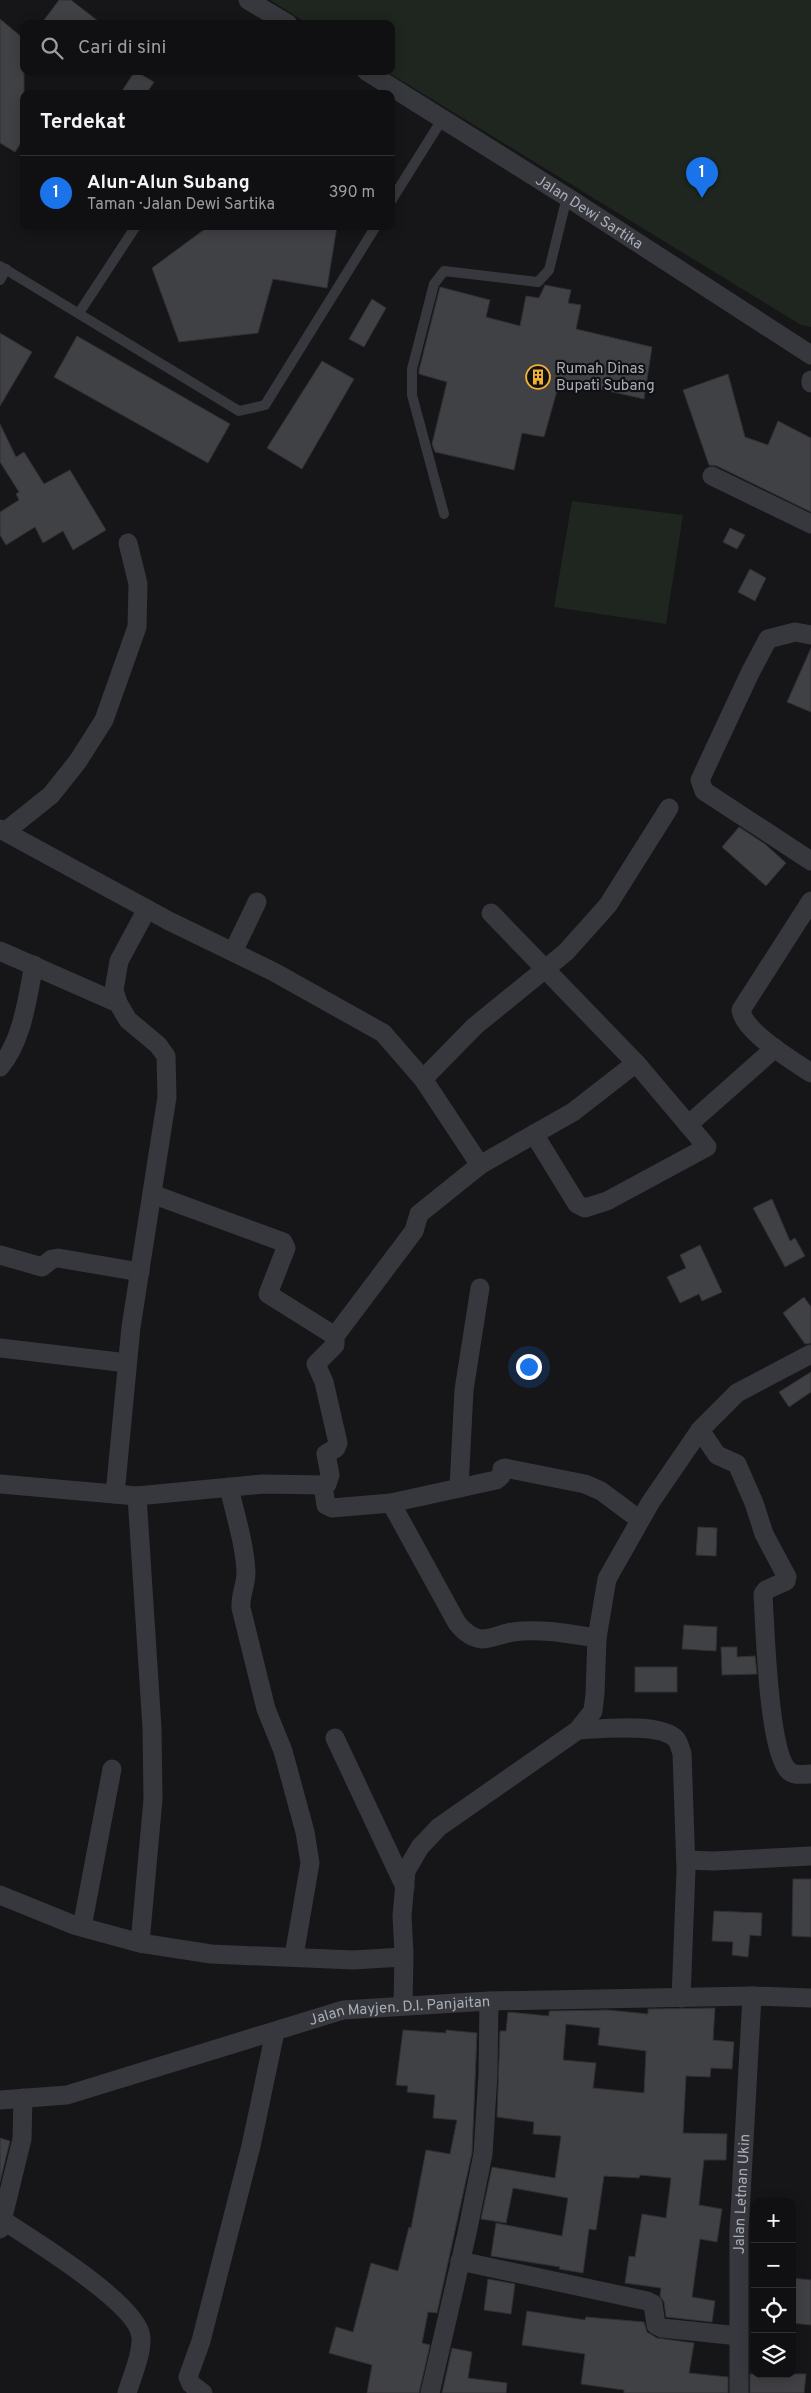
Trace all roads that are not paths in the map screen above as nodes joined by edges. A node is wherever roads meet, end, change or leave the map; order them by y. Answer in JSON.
{"nodes":[{"id":1,"x":248,"y":0,"type":"edge"},
{"id":2,"x":281,"y":20,"type":"edge"},
{"id":3,"x":373,"y":75,"type":"edge"},
{"id":4,"x":443,"y":118,"type":"junction"},
{"id":5,"x":395,"y":193,"type":"edge"},
{"id":6,"x":568,"y":197,"type":"junction"},
{"id":7,"x":133,"y":230,"type":"edge"},
{"id":8,"x":374,"y":230,"type":"edge"},
{"id":9,"x":3,"y":268,"type":"edge"},
{"id":10,"x":0,"y":280,"type":"edge"},
{"id":11,"x":79,"y":314,"type":"junction"},
{"id":12,"x":811,"y":356,"type":"edge"},
{"id":13,"x":712,"y":476,"type":"dead end"},
{"id":14,"x":444,"y":514,"type":"dead end"},
{"id":15,"x":811,"y":524,"type":"edge"},
{"id":16,"x":128,"y":543,"type":"dead end"},
{"id":17,"x":811,"y":636,"type":"edge"},
{"id":18,"x":669,"y":808,"type":"dead end"},
{"id":19,"x":3,"y":830,"type":"edge"},
{"id":20,"x":811,"y":861,"type":"edge"},
{"id":21,"x":811,"y":901,"type":"edge"},
{"id":22,"x":257,"y":902,"type":"dead end"},
{"id":23,"x":147,"y":909,"type":"junction"},
{"id":24,"x":491,"y":913,"type":"dead end"},
{"id":25,"x":0,"y":951,"type":"edge"},
{"id":26,"x":233,"y":952,"type":"junction"},
{"id":27,"x":34,"y":965,"type":"junction"},
{"id":28,"x":546,"y":968,"type":"junction"},
{"id":29,"x":118,"y":1003,"type":"junction"},
{"id":30,"x":775,"y":1048,"type":"junction"},
{"id":31,"x":636,"y":1063,"type":"junction"},
{"id":32,"x":0,"y":1067,"type":"edge"},
{"id":33,"x":811,"y":1073,"type":"edge"},
{"id":34,"x":423,"y":1079,"type":"junction"},
{"id":35,"x":688,"y":1125,"type":"junction"},
{"id":36,"x":534,"y":1134,"type":"junction"},
{"id":37,"x":480,"y":1165,"type":"junction"},
{"id":38,"x":152,"y":1194,"type":"junction"},
{"id":39,"x":0,"y":1256,"type":"edge"},
{"id":40,"x":140,"y":1272,"type":"junction"},
{"id":41,"x":480,"y":1288,"type":"dead end"},
{"id":42,"x":336,"y":1336,"type":"junction"},
{"id":43,"x":0,"y":1348,"type":"edge"},
{"id":44,"x":811,"y":1354,"type":"edge"},
{"id":45,"x":127,"y":1363,"type":"junction"},
{"id":46,"x":700,"y":1430,"type":"junction"},
{"id":47,"x":0,"y":1484,"type":"edge"},
{"id":48,"x":323,"y":1485,"type":"junction"},
{"id":49,"x":229,"y":1487,"type":"junction"},
{"id":50,"x":459,"y":1488,"type":"junction"},
{"id":51,"x":115,"y":1494,"type":"junction"},
{"id":52,"x":136,"y":1496,"type":"junction"},
{"id":53,"x":392,"y":1503,"type":"junction"},
{"id":54,"x":640,"y":1520,"type":"junction"},
{"id":55,"x":597,"y":1638,"type":"junction"},
{"id":56,"x":578,"y":1730,"type":"junction"},
{"id":57,"x":335,"y":1738,"type":"dead end"},
{"id":58,"x":112,"y":1770,"type":"dead end"},
{"id":59,"x":811,"y":1774,"type":"edge"},
{"id":60,"x":811,"y":1856,"type":"edge"},
{"id":61,"x":686,"y":1860,"type":"junction"},
{"id":62,"x":405,"y":1887,"type":"junction"},
{"id":63,"x":0,"y":1895,"type":"edge"},
{"id":64,"x":82,"y":1927,"type":"junction"},
{"id":65,"x":140,"y":1943,"type":"junction"},
{"id":66,"x":294,"y":1956,"type":"junction"},
{"id":67,"x":403,"y":1957,"type":"junction"},
{"id":68,"x":681,"y":1991,"type":"junction"},
{"id":69,"x":752,"y":1996,"type":"junction"},
{"id":70,"x":811,"y":1998,"type":"edge"},
{"id":71,"x":489,"y":2001,"type":"junction"},
{"id":72,"x":403,"y":2006,"type":"junction"},
{"id":73,"x":275,"y":2032,"type":"junction"},
{"id":74,"x":23,"y":2098,"type":"junction"},
{"id":75,"x":0,"y":2100,"type":"edge"},
{"id":76,"x":2,"y":2225,"type":"edge"},
{"id":77,"x":460,"y":2261,"type":"junction"},
{"id":78,"x":739,"y":2336,"type":"junction"},
{"id":79,"x":127,"y":2393,"type":"edge"},
{"id":80,"x":203,"y":2393,"type":"edge"},
{"id":81,"x":430,"y":2393,"type":"edge"},
{"id":82,"x":739,"y":2393,"type":"edge"}],
"edges":[{"from":1,"to":2,"type":"street"},
{"from":3,"to":4,"type":"street","name":"Jalan Dewi Sartika"},
{"from":4,"to":5,"type":"lane"},
{"from":4,"to":6,"type":"street","name":"Jalan Dewi Sartika"},
{"from":6,"to":12,"type":"street","name":"Jalan Dewi Sartika"},
{"from":6,"to":14,"type":"lane"},
{"from":7,"to":11,"type":"lane"},
{"from":8,"to":11,"type":"lane"},
{"from":9,"to":10,"type":"lane"},
{"from":9,"to":11,"type":"lane"},
{"from":13,"to":15,"type":"street"},
{"from":16,"to":19,"type":"street"},
{"from":17,"to":20,"type":"street"},
{"from":18,"to":28,"type":"street"},
{"from":19,"to":23,"type":"street"},
{"from":21,"to":30,"type":"street"},
{"from":22,"to":26,"type":"street"},
{"from":23,"to":26,"type":"street"},
{"from":23,"to":29,"type":"street"},
{"from":24,"to":28,"type":"street"},
{"from":25,"to":27,"type":"street"},
{"from":26,"to":34,"type":"street"},
{"from":27,"to":29,"type":"street"},
{"from":27,"to":32,"type":"street"},
{"from":28,"to":31,"type":"street"},
{"from":28,"to":34,"type":"street"},
{"from":29,"to":38,"type":"street"},
{"from":30,"to":33,"type":"street"},
{"from":30,"to":35,"type":"street"},
{"from":31,"to":35,"type":"street"},
{"from":31,"to":36,"type":"street"},
{"from":34,"to":37,"type":"street"},
{"from":35,"to":36,"type":"street"},
{"from":36,"to":37,"type":"street"},
{"from":37,"to":42,"type":"street"},
{"from":38,"to":40,"type":"street"},
{"from":38,"to":42,"type":"street"},
{"from":39,"to":40,"type":"street"},
{"from":40,"to":45,"type":"street"},
{"from":41,"to":50,"type":"street"},
{"from":42,"to":48,"type":"street"},
{"from":43,"to":45,"type":"street"},
{"from":44,"to":46,"type":"street"},
{"from":45,"to":51,"type":"street"},
{"from":46,"to":54,"type":"street"},
{"from":46,"to":59,"type":"street"},
{"from":47,"to":51,"type":"street"},
{"from":48,"to":49,"type":"street"},
{"from":48,"to":53,"type":"street"},
{"from":49,"to":52,"type":"street"},
{"from":49,"to":66,"type":"street"},
{"from":50,"to":53,"type":"street"},
{"from":50,"to":54,"type":"street"},
{"from":51,"to":52,"type":"street"},
{"from":52,"to":65,"type":"street"},
{"from":53,"to":55,"type":"street"},
{"from":54,"to":55,"type":"street"},
{"from":55,"to":56,"type":"street"},
{"from":56,"to":61,"type":"street"},
{"from":56,"to":62,"type":"street"},
{"from":57,"to":62,"type":"street"},
{"from":58,"to":64,"type":"street"},
{"from":60,"to":61,"type":"street"},
{"from":61,"to":68,"type":"street"},
{"from":62,"to":67,"type":"street"},
{"from":63,"to":64,"type":"street"},
{"from":64,"to":65,"type":"street"},
{"from":65,"to":66,"type":"street"},
{"from":66,"to":67,"type":"street"},
{"from":67,"to":72,"type":"street"},
{"from":68,"to":69,"type":"street","name":"Jalan Mayjen. D.I. Panjaitan"},
{"from":68,"to":71,"type":"street","name":"Jalan Mayjen. D.I. Panjaitan"},
{"from":69,"to":70,"type":"street","name":"Jalan Mayjen. D.I. Panjaitan"},
{"from":69,"to":78,"type":"street","name":"Jalan Letnan Ukin"},
{"from":71,"to":72,"type":"street","name":"Jalan Mayjen. D.I. Panjaitan"},
{"from":71,"to":77,"type":"street"},
{"from":72,"to":73,"type":"street","name":"Jalan Mayjen. D.I. Panjaitan"},
{"from":73,"to":74,"type":"street","name":"Jalan Mayjen. D.I. Panjaitan"},
{"from":73,"to":80,"type":"street"},
{"from":74,"to":75,"type":"street","name":"Jalan Mayjen. D.I. Panjaitan"},
{"from":74,"to":76,"type":"street"},
{"from":76,"to":79,"type":"street"},
{"from":77,"to":78,"type":"street"},
{"from":77,"to":81,"type":"street"},
{"from":78,"to":82,"type":"street","name":"Jalan Letnan Ukin"}]}
